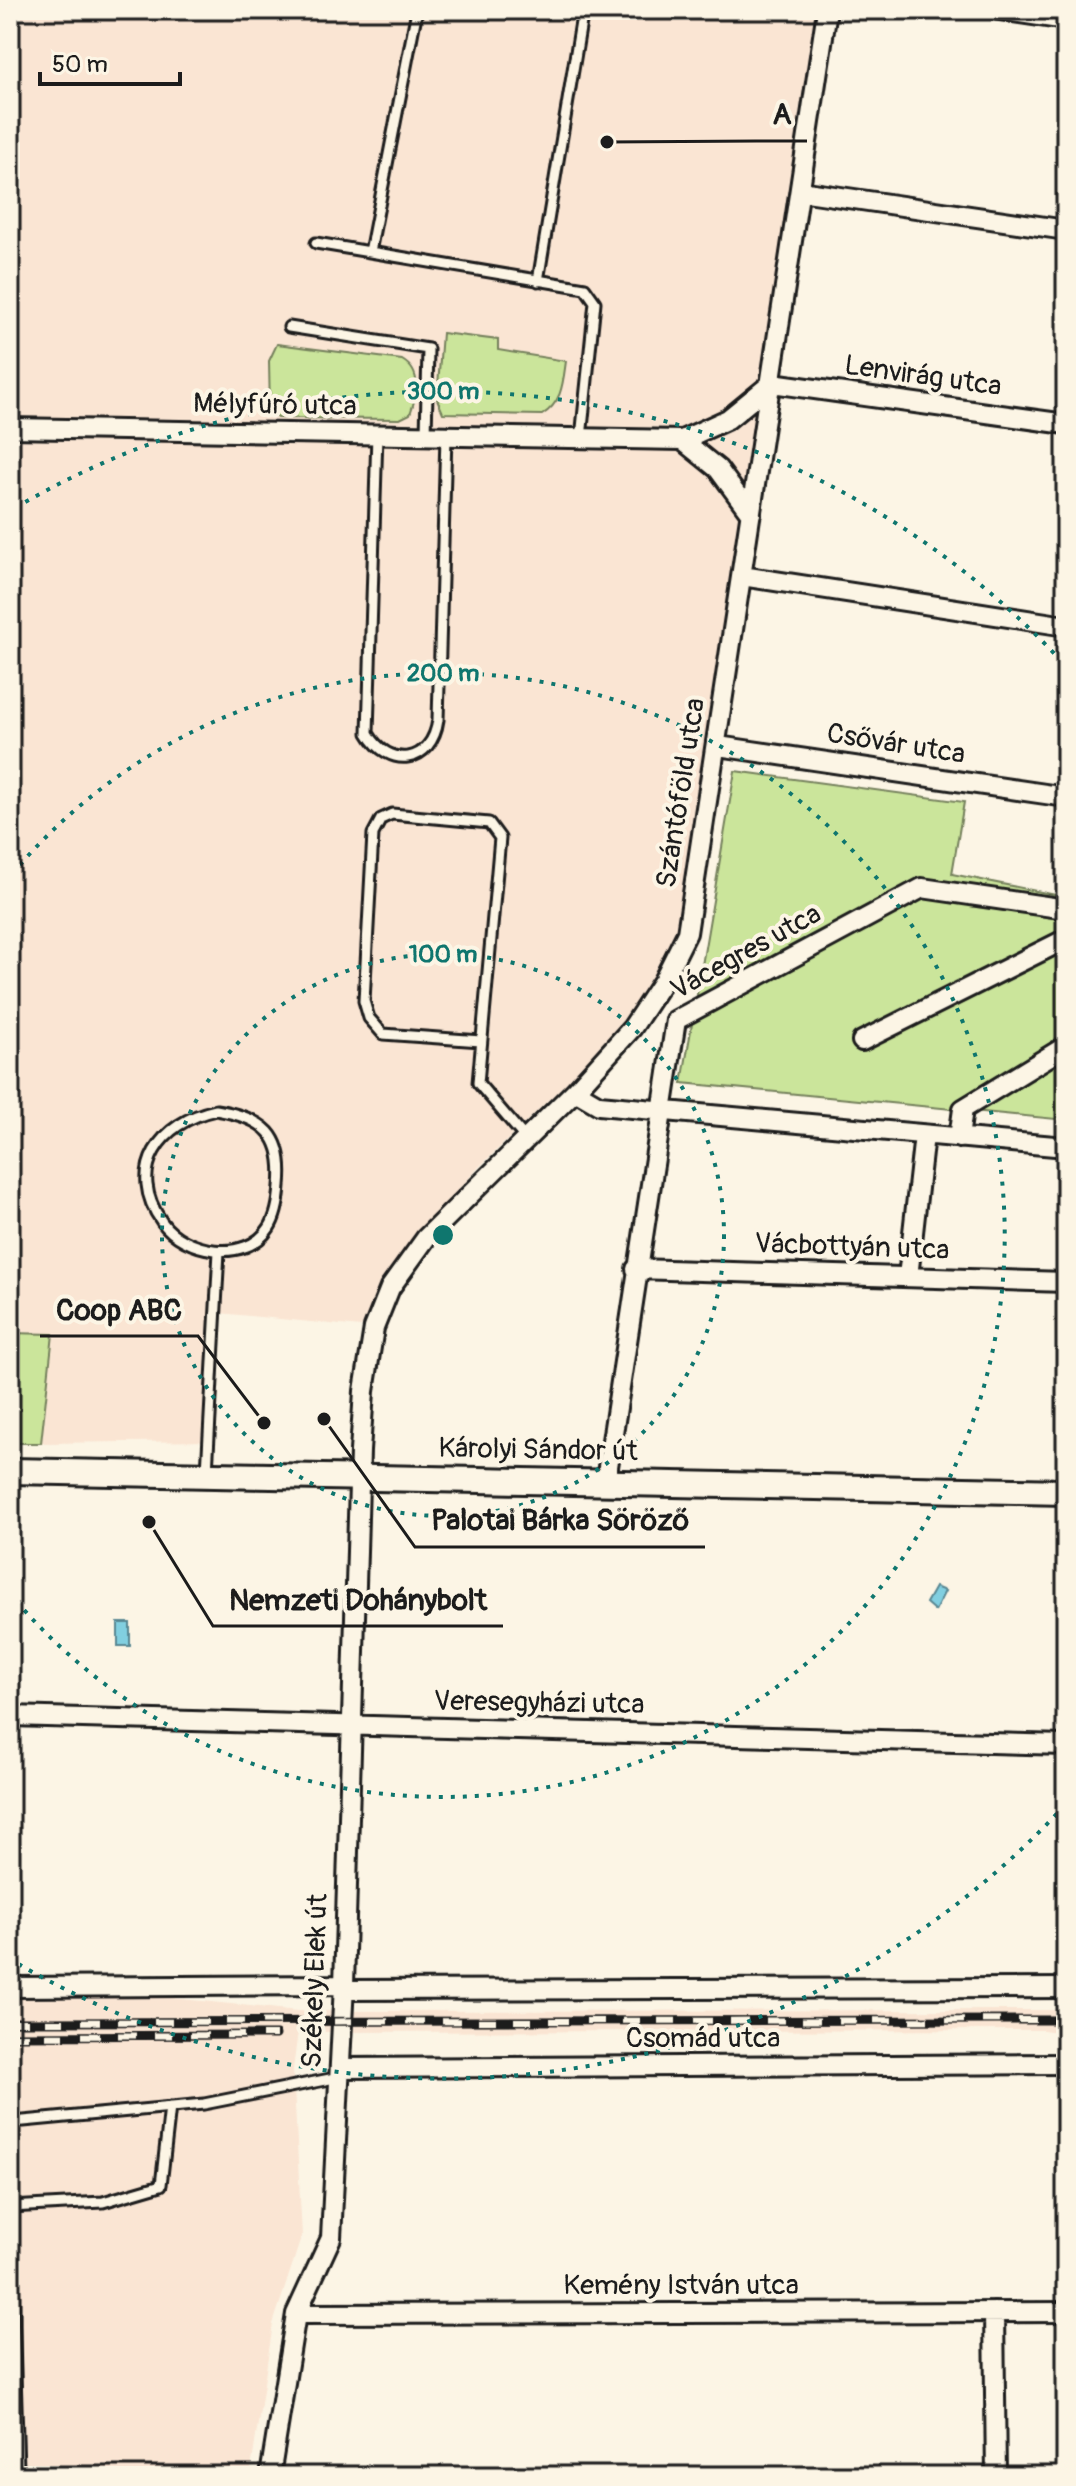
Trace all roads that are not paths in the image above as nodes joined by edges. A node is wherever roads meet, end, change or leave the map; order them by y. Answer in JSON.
{"nodes":[{"id":1,"x":417,"y":10,"type":"edge"},
{"id":2,"x":582,"y":10,"type":"edge"},
{"id":3,"x":827,"y":10,"type":"edge"},
{"id":4,"x":999,"y":10,"type":"edge"},
{"id":5,"x":1066,"y":20,"type":"edge"},
{"id":6,"x":800,"y":191,"type":"junction"},
{"id":7,"x":1066,"y":230,"type":"edge"},
{"id":8,"x":316,"y":243,"type":"dead end"},
{"id":9,"x":370,"y":252,"type":"junction"},
{"id":10,"x":538,"y":281,"type":"junction"},
{"id":11,"x":289,"y":327,"type":"dead end"},
{"id":12,"x":772,"y":383,"type":"junction"},
{"id":13,"x":1066,"y":424,"type":"edge"},
{"id":14,"x":10,"y":428,"type":"edge"},
{"id":15,"x":377,"y":434,"type":"junction"},
{"id":16,"x":426,"y":435,"type":"junction"},
{"id":17,"x":446,"y":436,"type":"junction"},
{"id":18,"x":581,"y":438,"type":"junction"},
{"id":19,"x":682,"y":440,"type":"junction"},
{"id":20,"x":751,"y":514,"type":"junction"},
{"id":21,"x":742,"y":576,"type":"junction"},
{"id":22,"x":1066,"y":626,"type":"edge"},
{"id":23,"x":718,"y":746,"type":"junction"},
{"id":24,"x":1066,"y":797,"type":"edge"},
{"id":25,"x":1066,"y":909,"type":"edge"},
{"id":26,"x":1066,"y":939,"type":"edge"},
{"id":27,"x":481,"y":1041,"type":"junction"},
{"id":28,"x":862,"y":1041,"type":"dead end"},
{"id":29,"x":1066,"y":1046,"type":"edge"},
{"id":30,"x":575,"y":1091,"type":"junction"},
{"id":31,"x":660,"y":1112,"type":"junction"},
{"id":32,"x":924,"y":1135,"type":"junction"},
{"id":33,"x":959,"y":1138,"type":"junction"},
{"id":34,"x":526,"y":1139,"type":"junction"},
{"id":35,"x":1066,"y":1147,"type":"edge"},
{"id":36,"x":219,"y":1251,"type":"junction"},
{"id":37,"x":636,"y":1269,"type":"junction"},
{"id":38,"x":908,"y":1277,"type":"junction"},
{"id":39,"x":1066,"y":1282,"type":"edge"},
{"id":40,"x":10,"y":1471,"type":"edge"},
{"id":41,"x":207,"y":1475,"type":"junction"},
{"id":42,"x":359,"y":1478,"type":"junction"},
{"id":43,"x":606,"y":1480,"type":"junction"},
{"id":44,"x":1066,"y":1492,"type":"edge"},
{"id":45,"x":10,"y":1716,"type":"edge"},
{"id":46,"x":350,"y":1726,"type":"junction"},
{"id":47,"x":1066,"y":1745,"type":"edge"},
{"id":48,"x":10,"y":1987,"type":"edge"},
{"id":49,"x":344,"y":1988,"type":"junction"},
{"id":50,"x":1066,"y":1988,"type":"edge"},
{"id":51,"x":1066,"y":2064,"type":"edge"},
{"id":52,"x":340,"y":2072,"type":"junction"},
{"id":53,"x":170,"y":2107,"type":"junction"},
{"id":54,"x":10,"y":2179,"type":"edge"},
{"id":55,"x":10,"y":2210,"type":"edge"},
{"id":56,"x":994,"y":2312,"type":"junction"},
{"id":57,"x":1066,"y":2312,"type":"edge"},
{"id":58,"x":296,"y":2314,"type":"junction"},
{"id":59,"x":10,"y":2476,"type":"edge"},
{"id":60,"x":270,"y":2476,"type":"edge"},
{"id":61,"x":996,"y":2476,"type":"edge"}],
"edges":[{"from":1,"to":9,"type":"lane"},
{"from":2,"to":10,"type":"lane"},
{"from":3,"to":6,"type":"street","name":"Szántóföld utca"},
{"from":4,"to":5,"type":"street"},
{"from":6,"to":7,"type":"street"},
{"from":6,"to":12,"type":"street","name":"Szántóföld utca"},
{"from":8,"to":9,"type":"lane"},
{"from":9,"to":10,"type":"lane"},
{"from":10,"to":18,"type":"lane"},
{"from":11,"to":16,"type":"lane"},
{"from":12,"to":13,"type":"street","name":"Lenvirág utca"},
{"from":12,"to":19,"type":"street","name":"Mélyfúró utca"},
{"from":12,"to":20,"type":"street","name":"Szántóföld utca"},
{"from":14,"to":15,"type":"street","name":"Mélyfúró utca"},
{"from":15,"to":16,"type":"street","name":"Mélyfúró utca"},
{"from":15,"to":17,"type":"lane"},
{"from":16,"to":17,"type":"street","name":"Mélyfúró utca"},
{"from":17,"to":18,"type":"street","name":"Mélyfúró utca"},
{"from":18,"to":19,"type":"street","name":"Mélyfúró utca"},
{"from":19,"to":20,"type":"street"},
{"from":20,"to":21,"type":"street","name":"Szántóföld utca"},
{"from":21,"to":22,"type":"street"},
{"from":21,"to":23,"type":"street","name":"Szántóföld utca"},
{"from":23,"to":24,"type":"street","name":"Csővár utca"},
{"from":23,"to":30,"type":"street","name":"Szántóföld utca"},
{"from":25,"to":31,"type":"street","name":"Vácegres utca"},
{"from":26,"to":28,"type":"street"},
{"from":27,"to":27,"type":"lane"},
{"from":27,"to":34,"type":"lane"},
{"from":29,"to":33,"type":"street"},
{"from":30,"to":31,"type":"street"},
{"from":30,"to":34,"type":"street","name":"Szántóföld utca"},
{"from":31,"to":32,"type":"street"},
{"from":31,"to":37,"type":"street"},
{"from":32,"to":33,"type":"street"},
{"from":32,"to":38,"type":"street"},
{"from":33,"to":35,"type":"street"},
{"from":34,"to":42,"type":"street","name":"Szántóföld utca"},
{"from":36,"to":36,"type":"lane"},
{"from":36,"to":41,"type":"lane"},
{"from":37,"to":38,"type":"street","name":"Vácbottyán utca"},
{"from":37,"to":43,"type":"street"},
{"from":38,"to":39,"type":"street","name":"Vácbottyán utca"},
{"from":40,"to":41,"type":"street","name":"Károlyi Sándor út"},
{"from":41,"to":42,"type":"street","name":"Károlyi Sándor út"},
{"from":42,"to":43,"type":"street","name":"Károlyi Sándor út"},
{"from":42,"to":46,"type":"street","name":"Székely Elek út"},
{"from":43,"to":44,"type":"street","name":"Károlyi Sándor út"},
{"from":45,"to":46,"type":"street","name":"Veresegyházi utca"},
{"from":46,"to":47,"type":"street","name":"Veresegyházi utca"},
{"from":46,"to":49,"type":"street","name":"Székely Elek út"},
{"from":48,"to":49,"type":"street","name":"Csomád utca"},
{"from":49,"to":50,"type":"street","name":"Csomád utca"},
{"from":49,"to":52,"type":"street","name":"Székely Elek út"},
{"from":51,"to":52,"type":"street","name":"Csomád utca"},
{"from":52,"to":53,"type":"lane"},
{"from":52,"to":58,"type":"street","name":"Székely Elek út"},
{"from":53,"to":54,"type":"lane"},
{"from":53,"to":55,"type":"lane"},
{"from":55,"to":59,"type":"lane"},
{"from":56,"to":57,"type":"street","name":"Kemény István utca"},
{"from":56,"to":58,"type":"street","name":"Kemény István utca"},
{"from":56,"to":61,"type":"street"},
{"from":58,"to":60,"type":"street","name":"Székely Elek út"}]}
